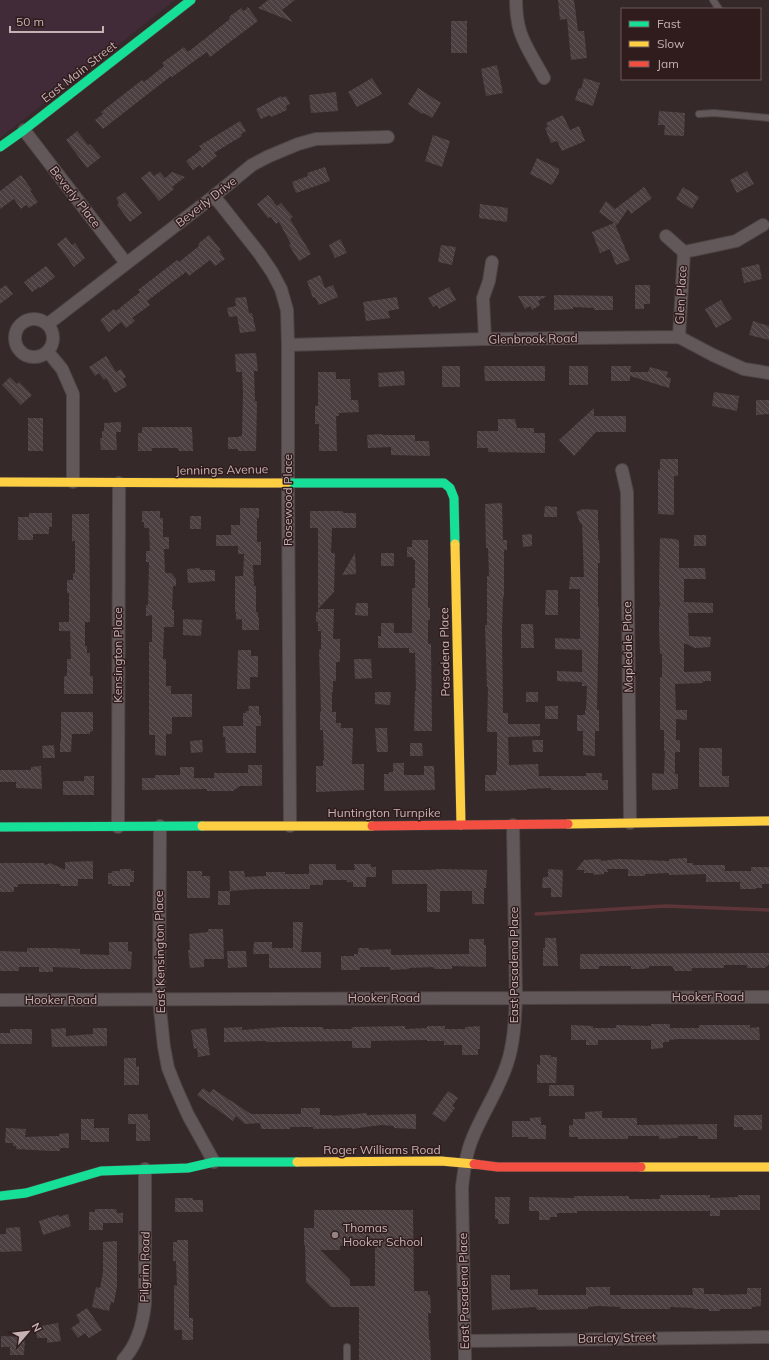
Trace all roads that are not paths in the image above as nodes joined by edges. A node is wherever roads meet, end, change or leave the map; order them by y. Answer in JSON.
{"nodes":[{"id":1,"x":191,"y":0,"type":"edge"},
{"id":2,"x":516,"y":0,"type":"edge"},
{"id":3,"x":544,"y":78,"type":"dead end"},
{"id":4,"x":699,"y":114,"type":"dead end"},
{"id":5,"x":769,"y":118,"type":"edge"},
{"id":6,"x":24,"y":130,"type":"junction"},
{"id":7,"x":388,"y":137,"type":"dead end"},
{"id":8,"x":0,"y":147,"type":"edge"},
{"id":9,"x":214,"y":196,"type":"junction"},
{"id":10,"x":763,"y":225,"type":"dead end"},
{"id":11,"x":666,"y":236,"type":"dead end"},
{"id":12,"x":684,"y":252,"type":"junction"},
{"id":13,"x":492,"y":262,"type":"dead end"},
{"id":14,"x":126,"y":263,"type":"junction"},
{"id":15,"x":48,"y":324,"type":"junction"},
{"id":16,"x":679,"y":337,"type":"junction"},
{"id":17,"x":485,"y":339,"type":"junction"},
{"id":18,"x":288,"y":345,"type":"junction"},
{"id":19,"x":48,"y":352,"type":"junction"},
{"id":20,"x":769,"y":373,"type":"edge"},
{"id":21,"x":622,"y":470,"type":"dead end"},
{"id":22,"x":0,"y":482,"type":"edge"},
{"id":23,"x":74,"y":482,"type":"junction"},
{"id":24,"x":288,"y":482,"type":"junction"},
{"id":25,"x":119,"y":483,"type":"junction"},
{"id":26,"x":444,"y":483,"type":"joint"},
{"id":27,"x":769,"y":821,"type":"edge"},
{"id":28,"x":630,"y":823,"type":"junction"},
{"id":29,"x":461,"y":825,"type":"junction"},
{"id":30,"x":513,"y":825,"type":"junction"},
{"id":31,"x":160,"y":826,"type":"junction"},
{"id":32,"x":290,"y":826,"type":"junction"},
{"id":33,"x":0,"y":827,"type":"edge"},
{"id":34,"x":118,"y":827,"type":"junction"},
{"id":35,"x":769,"y":997,"type":"edge"},
{"id":36,"x":516,"y":998,"type":"junction"},
{"id":37,"x":0,"y":1000,"type":"edge"},
{"id":38,"x":159,"y":1000,"type":"junction"},
{"id":39,"x":214,"y":1162,"type":"junction"},
{"id":40,"x":465,"y":1163,"type":"junction"},
{"id":41,"x":769,"y":1167,"type":"edge"},
{"id":42,"x":145,"y":1169,"type":"junction"},
{"id":43,"x":0,"y":1196,"type":"edge"},
{"id":44,"x":769,"y":1337,"type":"edge"},
{"id":45,"x":465,"y":1340,"type":"junction"},
{"id":46,"x":347,"y":1347,"type":"dead end"},
{"id":47,"x":124,"y":1360,"type":"edge"},
{"id":48,"x":347,"y":1360,"type":"edge"},
{"id":49,"x":465,"y":1360,"type":"edge"}],
"edges":[{"from":1,"to":6,"type":"street","name":"East Main Street"},
{"from":2,"to":3,"type":"street"},
{"from":4,"to":5,"type":"lane"},
{"from":6,"to":8,"type":"street","name":"East Main Street"},
{"from":6,"to":14,"type":"street","name":"Beverly Place"},
{"from":7,"to":9,"type":"street","name":"Beverly Drive"},
{"from":9,"to":14,"type":"street","name":"Beverly Drive"},
{"from":9,"to":18,"type":"street","name":"Rosewood Place"},
{"from":10,"to":12,"type":"street","name":"Glen Place"},
{"from":11,"to":12,"type":"street","name":"Glen Place"},
{"from":12,"to":16,"type":"street","name":"Glen Place"},
{"from":13,"to":17,"type":"street"},
{"from":14,"to":15,"type":"street","name":"Beverly Drive"},
{"from":15,"to":19,"type":"street"},
{"from":15,"to":19,"type":"street"},
{"from":16,"to":17,"type":"street","name":"Glenbrook Road"},
{"from":16,"to":20,"type":"street","name":"Glenbrook Road"},
{"from":17,"to":18,"type":"street","name":"Glenbrook Road"},
{"from":18,"to":24,"type":"street","name":"Rosewood Place"},
{"from":19,"to":23,"type":"street"},
{"from":21,"to":28,"type":"street","name":"Mapledale Place"},
{"from":22,"to":23,"type":"street","name":"Jennings Avenue"},
{"from":23,"to":25,"type":"street","name":"Jennings Avenue"},
{"from":24,"to":25,"type":"street","name":"Jennings Avenue"},
{"from":24,"to":26,"type":"street","name":"Jennings Avenue"},
{"from":24,"to":32,"type":"street","name":"Rosewood Place"},
{"from":25,"to":34,"type":"street","name":"Kensington Place"},
{"from":26,"to":29,"type":"street","name":"Pasadena Place"},
{"from":27,"to":28,"type":"street","name":"Huntington Turnpike"},
{"from":28,"to":30,"type":"street","name":"Huntington Turnpike"},
{"from":29,"to":30,"type":"street","name":"Huntington Turnpike"},
{"from":29,"to":32,"type":"street","name":"Huntington Turnpike"},
{"from":30,"to":36,"type":"street","name":"East Pasadena Place"},
{"from":31,"to":32,"type":"street","name":"Huntington Turnpike"},
{"from":31,"to":34,"type":"street","name":"Huntington Turnpike"},
{"from":31,"to":38,"type":"street","name":"East Kensington Place"},
{"from":33,"to":34,"type":"street","name":"Huntington Turnpike"},
{"from":35,"to":36,"type":"street","name":"Hooker Road"},
{"from":36,"to":38,"type":"street","name":"Hooker Road"},
{"from":36,"to":40,"type":"street","name":"East Pasadena Place"},
{"from":37,"to":38,"type":"street","name":"Hooker Road"},
{"from":38,"to":39,"type":"street","name":"East Kensington Place"},
{"from":39,"to":40,"type":"street","name":"Roger Williams Road"},
{"from":39,"to":42,"type":"street","name":"Roger Williams Road"},
{"from":40,"to":41,"type":"street","name":"Roger Williams Road"},
{"from":40,"to":45,"type":"street","name":"East Pasadena Place"},
{"from":42,"to":43,"type":"street","name":"Roger Williams Road"},
{"from":42,"to":47,"type":"street","name":"Pilgrim Road"},
{"from":44,"to":45,"type":"street","name":"Barclay Street"},
{"from":45,"to":49,"type":"street","name":"East Pasadena Place"},
{"from":46,"to":48,"type":"lane"}]}
